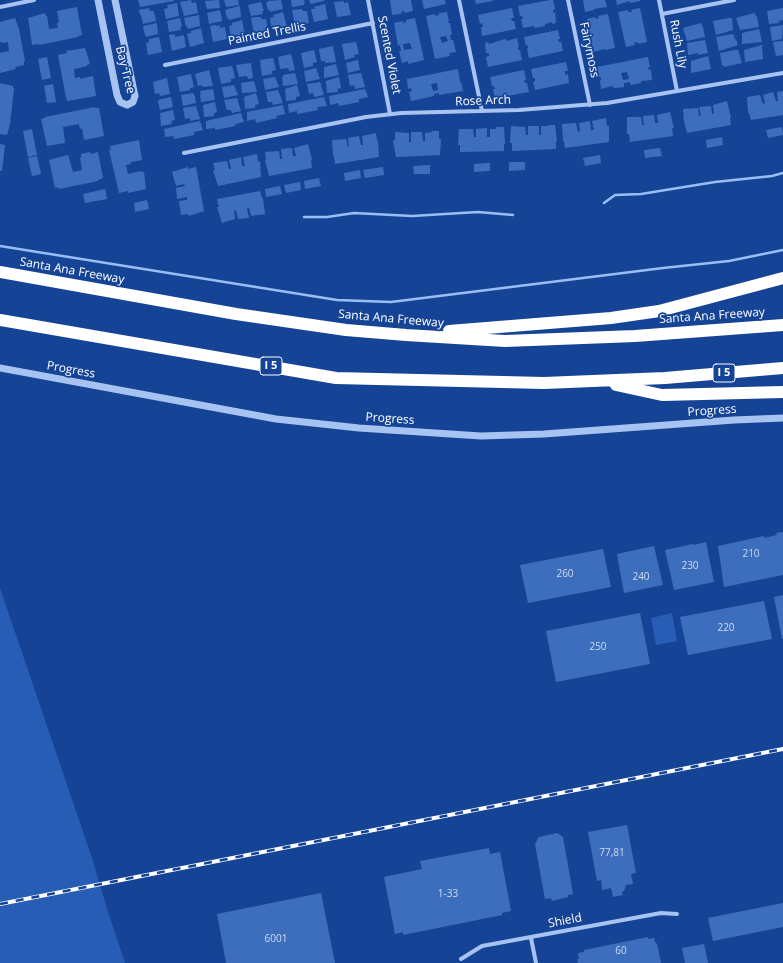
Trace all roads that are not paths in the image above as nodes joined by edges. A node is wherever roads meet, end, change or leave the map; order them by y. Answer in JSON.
{"nodes":[{"id":1,"x":34,"y":0,"type":"edge"},
{"id":2,"x":98,"y":0,"type":"edge"},
{"id":3,"x":115,"y":0,"type":"edge"},
{"id":4,"x":368,"y":0,"type":"edge"},
{"id":5,"x":459,"y":0,"type":"edge"},
{"id":6,"x":568,"y":0,"type":"edge"},
{"id":7,"x":659,"y":0,"type":"edge"},
{"id":8,"x":734,"y":0,"type":"edge"},
{"id":9,"x":0,"y":7,"type":"edge"},
{"id":10,"x":662,"y":14,"type":"junction"},
{"id":11,"x":372,"y":23,"type":"junction"},
{"id":12,"x":165,"y":65,"type":"dead end"},
{"id":13,"x":783,"y":73,"type":"edge"},
{"id":14,"x":677,"y":91,"type":"junction"},
{"id":15,"x":590,"y":105,"type":"junction"},
{"id":16,"x":482,"y":111,"type":"junction"},
{"id":17,"x":390,"y":114,"type":"junction"},
{"id":18,"x":184,"y":154,"type":"dead end"},
{"id":19,"x":0,"y":272,"type":"edge"},
{"id":20,"x":783,"y":278,"type":"edge"},
{"id":21,"x":0,"y":320,"type":"edge"},
{"id":22,"x":783,"y":324,"type":"edge"},
{"id":23,"x":406,"y":335,"type":"junction"},
{"id":24,"x":0,"y":368,"type":"edge"},
{"id":25,"x":783,"y":368,"type":"edge"},
{"id":26,"x":599,"y":381,"type":"junction"},
{"id":27,"x":783,"y":392,"type":"edge"},
{"id":28,"x":783,"y":418,"type":"edge"},
{"id":29,"x":677,"y":914,"type":"dead end"},
{"id":30,"x":531,"y":938,"type":"junction"},
{"id":31,"x":461,"y":959,"type":"dead end"},
{"id":32,"x":536,"y":963,"type":"edge"}],
"edges":[{"from":1,"to":9,"type":"street"},
{"from":2,"to":3,"type":"street","name":"Bay Tree"},
{"from":4,"to":11,"type":"street","name":"Scented Violet"},
{"from":5,"to":16,"type":"street"},
{"from":6,"to":15,"type":"street","name":"Fairymoss"},
{"from":7,"to":10,"type":"street","name":"Rush Lily"},
{"from":8,"to":10,"type":"street"},
{"from":10,"to":14,"type":"street","name":"Rush Lily"},
{"from":11,"to":12,"type":"street","name":"Painted Trellis"},
{"from":11,"to":17,"type":"street","name":"Scented Violet"},
{"from":13,"to":14,"type":"street","name":"Rose Arch"},
{"from":14,"to":15,"type":"street","name":"Rose Arch"},
{"from":15,"to":16,"type":"street","name":"Rose Arch"},
{"from":16,"to":17,"type":"street","name":"Rose Arch"},
{"from":17,"to":18,"type":"street","name":"Rose Arch"},
{"from":19,"to":23,"type":"highway","name":"Santa Ana Freeway"},
{"from":20,"to":23,"type":"highway"},
{"from":21,"to":26,"type":"highway","number":"I 5"},
{"from":22,"to":23,"type":"highway","name":"Santa Ana Freeway"},
{"from":24,"to":28,"type":"street","name":"Progress"},
{"from":25,"to":26,"type":"highway","number":"I 5"},
{"from":26,"to":27,"type":"highway"},
{"from":29,"to":30,"type":"street","name":"Shield"},
{"from":30,"to":31,"type":"street","name":"Shield"},
{"from":30,"to":32,"type":"street"}]}
